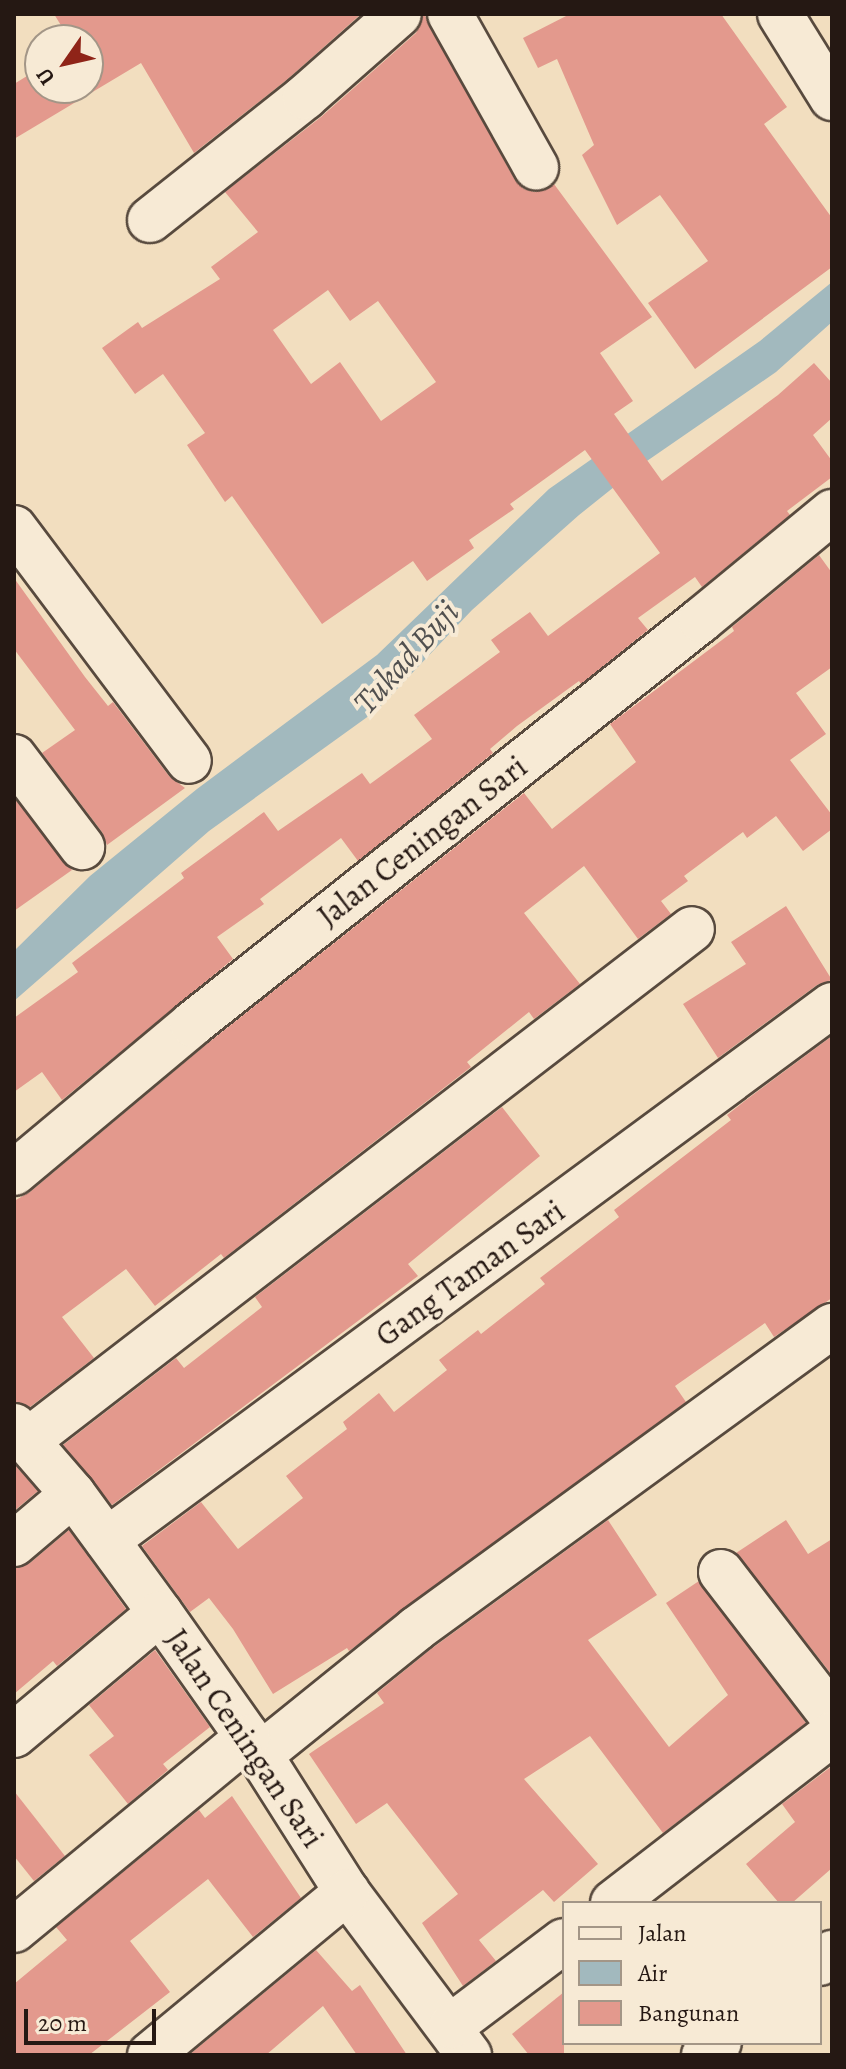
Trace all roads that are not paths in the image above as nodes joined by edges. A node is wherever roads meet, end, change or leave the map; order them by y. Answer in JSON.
{"nodes":[{"id":1,"x":450,"y":14,"type":"edge"},
{"id":2,"x":780,"y":14,"type":"edge"},
{"id":3,"x":387,"y":18,"type":"edge"},
{"id":4,"x":832,"y":98,"type":"edge"},
{"id":5,"x":536,"y":167,"type":"dead end"},
{"id":6,"x":150,"y":220,"type":"dead end"},
{"id":7,"x":832,"y":512,"type":"edge"},
{"id":8,"x":14,"y":528,"type":"edge"},
{"id":9,"x":14,"y":757,"type":"edge"},
{"id":10,"x":189,"y":761,"type":"dead end"},
{"id":11,"x":82,"y":847,"type":"dead end"},
{"id":12,"x":692,"y":929,"type":"dead end"},
{"id":13,"x":832,"y":1005,"type":"edge"},
{"id":14,"x":14,"y":1173,"type":"edge"},
{"id":15,"x":832,"y":1326,"type":"edge"},
{"id":16,"x":21,"y":1434,"type":"edge"},
{"id":17,"x":73,"y":1494,"type":"junction"},
{"id":18,"x":107,"y":1540,"type":"junction"},
{"id":19,"x":14,"y":1544,"type":"edge"},
{"id":20,"x":721,"y":1572,"type":"dead end"},
{"id":21,"x":160,"y":1613,"type":"junction"},
{"id":22,"x":832,"y":1716,"type":"edge"},
{"id":23,"x":832,"y":1734,"type":"edge"},
{"id":24,"x":14,"y":1735,"type":"edge"},
{"id":25,"x":254,"y":1746,"type":"junction"},
{"id":26,"x":347,"y":1892,"type":"junction"},
{"id":27,"x":616,"y":1901,"type":"edge"},
{"id":28,"x":14,"y":1930,"type":"edge"},
{"id":29,"x":562,"y":1943,"type":"edge"},
{"id":30,"x":460,"y":2041,"type":"edge"},
{"id":31,"x":150,"y":2055,"type":"edge"}],
"edges":[{"from":1,"to":5,"type":"street"},
{"from":2,"to":4,"type":"street"},
{"from":3,"to":6,"type":"street"},
{"from":7,"to":14,"type":"street","name":"Jalan Ceningan Sari"},
{"from":8,"to":10,"type":"street"},
{"from":9,"to":11,"type":"street"},
{"from":12,"to":16,"type":"street"},
{"from":13,"to":18,"type":"street","name":"Gang Taman Sari"},
{"from":15,"to":25,"type":"street"},
{"from":16,"to":17,"type":"street","name":"Jalan Ceningan Sari"},
{"from":17,"to":18,"type":"street","name":"Jalan Ceningan Sari"},
{"from":17,"to":19,"type":"street"},
{"from":18,"to":21,"type":"street","name":"Jalan Ceningan Sari"},
{"from":20,"to":22,"type":"street"},
{"from":21,"to":24,"type":"street"},
{"from":21,"to":25,"type":"street","name":"Jalan Ceningan Sari"},
{"from":23,"to":27,"type":"street"},
{"from":25,"to":26,"type":"street","name":"Jalan Ceningan Sari"},
{"from":25,"to":28,"type":"street"},
{"from":26,"to":30,"type":"street","name":"Jalan Ceningan Sari"},
{"from":26,"to":31,"type":"street"},
{"from":29,"to":30,"type":"street"}]}
